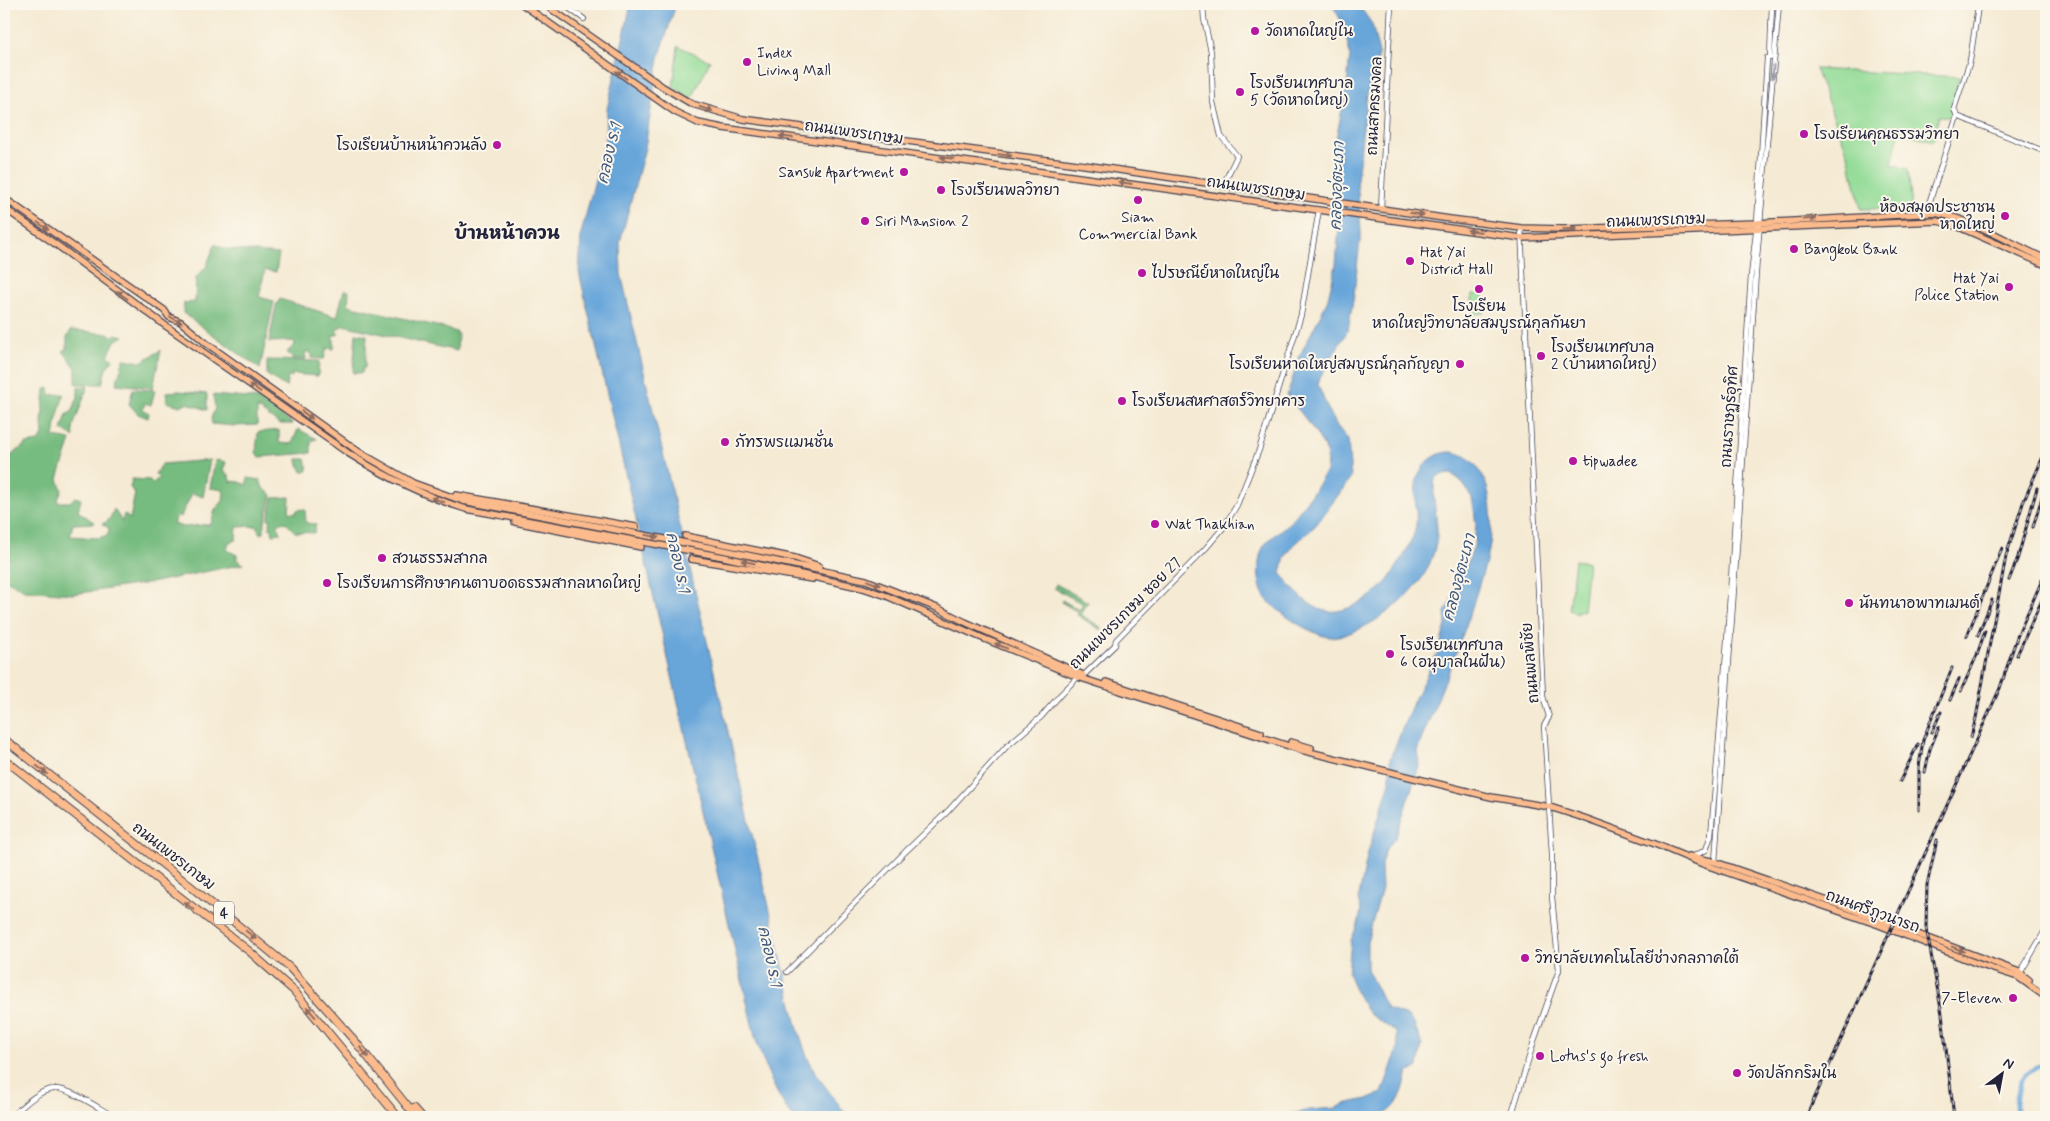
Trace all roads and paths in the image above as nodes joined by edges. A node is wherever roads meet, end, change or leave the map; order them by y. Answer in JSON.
{"nodes":[{"id":1,"x":522,"y":4,"type":"edge"},
{"id":2,"x":544,"y":4,"type":"edge"},
{"id":3,"x":563,"y":4,"type":"edge"},
{"id":4,"x":1203,"y":4,"type":"edge"},
{"id":5,"x":1391,"y":4,"type":"edge"},
{"id":6,"x":1772,"y":4,"type":"edge"},
{"id":7,"x":1779,"y":4,"type":"edge"},
{"id":8,"x":1978,"y":6,"type":"dead end"},
{"id":9,"x":584,"y":19,"type":"dead end"},
{"id":10,"x":1775,"y":26,"type":"junction"},
{"id":11,"x":1772,"y":87,"type":"junction"},
{"id":12,"x":1766,"y":88,"type":"junction"},
{"id":13,"x":1957,"y":116,"type":"junction"},
{"id":14,"x":865,"y":136,"type":"junction"},
{"id":15,"x":863,"y":147,"type":"junction"},
{"id":16,"x":967,"y":150,"type":"junction"},
{"id":17,"x":2046,"y":152,"type":"edge"},
{"id":18,"x":965,"y":161,"type":"junction"},
{"id":19,"x":1150,"y":175,"type":"junction"},
{"id":20,"x":1169,"y":177,"type":"junction"},
{"id":21,"x":1223,"y":185,"type":"junction"},
{"id":22,"x":1148,"y":187,"type":"junction"},
{"id":23,"x":1167,"y":190,"type":"junction"},
{"id":24,"x":4,"y":198,"type":"edge"},
{"id":25,"x":4,"y":208,"type":"edge"},
{"id":26,"x":1381,"y":209,"type":"junction"},
{"id":27,"x":1321,"y":211,"type":"junction"},
{"id":28,"x":1926,"y":213,"type":"junction"},
{"id":29,"x":1961,"y":220,"type":"junction"},
{"id":30,"x":1759,"y":225,"type":"junction"},
{"id":31,"x":1958,"y":227,"type":"junction"},
{"id":32,"x":1522,"y":228,"type":"junction"},
{"id":33,"x":1522,"y":238,"type":"junction"},
{"id":34,"x":2046,"y":257,"type":"edge"},
{"id":35,"x":2046,"y":265,"type":"edge"},
{"id":36,"x":112,"y":274,"type":"junction"},
{"id":37,"x":106,"y":283,"type":"junction"},
{"id":38,"x":436,"y":492,"type":"junction"},
{"id":39,"x":466,"y":509,"type":"junction"},
{"id":40,"x":636,"y":527,"type":"dead end"},
{"id":41,"x":685,"y":536,"type":"dead end"},
{"id":42,"x":641,"y":547,"type":"dead end"},
{"id":43,"x":690,"y":559,"type":"dead end"},
{"id":44,"x":844,"y":574,"type":"junction"},
{"id":45,"x":841,"y":582,"type":"junction"},
{"id":46,"x":1081,"y":676,"type":"junction"},
{"id":47,"x":1724,"y":700,"type":"junction"},
{"id":48,"x":4,"y":739,"type":"edge"},
{"id":49,"x":4,"y":759,"type":"edge"},
{"id":50,"x":1550,"y":807,"type":"junction"},
{"id":51,"x":1713,"y":841,"type":"junction"},
{"id":52,"x":1687,"y":856,"type":"junction"},
{"id":53,"x":1694,"y":856,"type":"junction"},
{"id":54,"x":1707,"y":862,"type":"junction"},
{"id":55,"x":1714,"y":865,"type":"junction"},
{"id":56,"x":1728,"y":867,"type":"junction"},
{"id":57,"x":2046,"y":929,"type":"edge"},
{"id":58,"x":787,"y":972,"type":"dead end"},
{"id":59,"x":2019,"y":974,"type":"junction"},
{"id":60,"x":2046,"y":992,"type":"edge"},
{"id":61,"x":2046,"y":997,"type":"edge"},
{"id":62,"x":402,"y":1099,"type":"junction"},
{"id":63,"x":11,"y":1117,"type":"edge"},
{"id":64,"x":115,"y":1117,"type":"edge"},
{"id":65,"x":398,"y":1117,"type":"edge"},
{"id":66,"x":416,"y":1117,"type":"edge"},
{"id":67,"x":422,"y":1117,"type":"edge"},
{"id":68,"x":1510,"y":1117,"type":"edge"}],
"edges":[{"from":15,"to":1,"type":"main road","name":"ถนนเพชรเกษม","one_way":true},
{"from":2,"to":14,"type":"main road","name":"ถนนเพชรเกษม","one_way":true},
{"from":3,"to":9,"type":"street"},
{"from":4,"to":21,"type":"street"},
{"from":5,"to":26,"type":"street","name":"ถนนสาครมงคล"},
{"from":6,"to":10,"type":"street","name":"ถนนราษฏร์อุทิศ"},
{"from":7,"to":10,"type":"street","name":"ถนนราษฏร์อุทิศ"},
{"from":8,"to":13,"type":"street"},
{"from":10,"to":11,"type":"street","name":"ถนนราษฏร์อุทิศ","one_way":true},
{"from":10,"to":12,"type":"street","name":"ถนนราษฏร์อุทิศ"},
{"from":11,"to":12,"type":"street"},
{"from":11,"to":30,"type":"street","name":"ถนนราษฏร์อุทิศ"},
{"from":12,"to":30,"type":"street","name":"ถนนราษฏร์อุทิศ"},
{"from":13,"to":17,"type":"street"},
{"from":13,"to":28,"type":"street"},
{"from":14,"to":15,"type":"main road"},
{"from":14,"to":16,"type":"main road","name":"ถนนเพชรเกษม"},
{"from":18,"to":15,"type":"main road","name":"ถนนเพชรเกษม","one_way":true},
{"from":16,"to":18,"type":"main road"},
{"from":16,"to":19,"type":"main road","name":"ถนนเพชรเกษม","one_way":true},
{"from":22,"to":18,"type":"main road","name":"ถนนเพชรเกษม","one_way":true},
{"from":19,"to":20,"type":"main road","name":"ถนนเพชรเกษม"},
{"from":19,"to":22,"type":"main road"},
{"from":20,"to":21,"type":"main road","name":"ถนนเพชรเกษม"},
{"from":20,"to":23,"type":"main road"},
{"from":21,"to":26,"type":"main road","name":"ถนนเพชรเกษม"},
{"from":22,"to":23,"type":"main road","name":"ถนนเพชรเกษม"},
{"from":23,"to":27,"type":"main road","name":"ถนนเพชรเกษม"},
{"from":24,"to":36,"type":"main road","one_way":true},
{"from":25,"to":37,"type":"main road"},
{"from":26,"to":32,"type":"main road","name":"ถนนเพชรเกษม","one_way":true},
{"from":33,"to":27,"type":"main road","name":"ถนนเพชรเกษม","one_way":true},
{"from":27,"to":46,"type":"street","name":"ถนนเพชรเกษม ซอย 27"},
{"from":28,"to":29,"type":"main road","name":"ถนนเพชรเกษม"},
{"from":30,"to":28,"type":"main road","name":"ถนนเพชรเกษม","one_way":true},
{"from":29,"to":31,"type":"main road"},
{"from":29,"to":34,"type":"main road","name":"ถนนเพชรเกษม"},
{"from":30,"to":31,"type":"main road","name":"ถนนเพชรเกษม"},
{"from":32,"to":30,"type":"main road","name":"ถนนเพชรเกษม","one_way":true},
{"from":30,"to":33,"type":"main road","name":"ถนนเพชรเกษม"},
{"from":30,"to":47,"type":"street","name":"ถนนราษฏร์อุทิศ"},
{"from":31,"to":35,"type":"main road","name":"ถนนเพชรเกษม"},
{"from":32,"to":33,"type":"street","name":"ถนนพลพิชัย"},
{"from":33,"to":50,"type":"street","name":"ถนนพลพิชัย"},
{"from":36,"to":37,"type":"main road"},
{"from":36,"to":38,"type":"main road","one_way":true},
{"from":39,"to":37,"type":"main road","one_way":true},
{"from":38,"to":40,"type":"main road"},
{"from":38,"to":44,"type":"main road","one_way":true},
{"from":39,"to":42,"type":"main road"},
{"from":45,"to":39,"type":"main road","one_way":true},
{"from":41,"to":44,"type":"main road"},
{"from":43,"to":45,"type":"main road"},
{"from":44,"to":46,"type":"main road","one_way":true},
{"from":46,"to":45,"type":"main road","one_way":true},
{"from":46,"to":50,"type":"main road","name":"ถนนศรีภูวนารถ"},
{"from":46,"to":58,"type":"street","name":"ถนนเพชรเกษม ซอย 27"},
{"from":47,"to":51,"type":"street"},
{"from":47,"to":51,"type":"street","name":"ถนนราษฏร์อุทิศ"},
{"from":48,"to":62,"type":"highway","name":"ถนนเพชรเกษม","number":"4","one_way":true},
{"from":65,"to":49,"type":"highway","name":"ถนนเพชรเกษม","number":"4","one_way":true},
{"from":50,"to":52,"type":"main road","name":"ถนนศรีภูวนารถ"},
{"from":50,"to":68,"type":"street","name":"ถนนพลพิชัย"},
{"from":51,"to":53,"type":"street"},
{"from":51,"to":54,"type":"street"},
{"from":51,"to":55,"type":"street"},
{"from":51,"to":56,"type":"street"},
{"from":52,"to":53,"type":"main road","name":"ถนนศรีภูวนารถ"},
{"from":52,"to":54,"type":"main road","name":"ถนนศรีภูวนารถ"},
{"from":53,"to":54,"type":"main road","name":"ถนนศรีภูวนารถ"},
{"from":54,"to":55,"type":"main road","name":"ถนนศรีภูวนารถ"},
{"from":55,"to":56,"type":"main road","name":"ถนนศรีภูวนารถ"},
{"from":55,"to":59,"type":"main road","name":"ถนนศรีภูวนารถ"},
{"from":56,"to":59,"type":"main road","name":"ถนนศรีภูวนารถ","one_way":true},
{"from":57,"to":59,"type":"street"},
{"from":59,"to":60,"type":"main road","name":"ถนนศรีภูวนารถ"},
{"from":59,"to":61,"type":"main road","name":"ถนนศรีภูวนารถ"},
{"from":62,"to":66,"type":"highway","name":"ถนนเพชรเกษม","number":"4"},
{"from":62,"to":67,"type":"highway"},
{"from":63,"to":64,"type":"street"}]}
